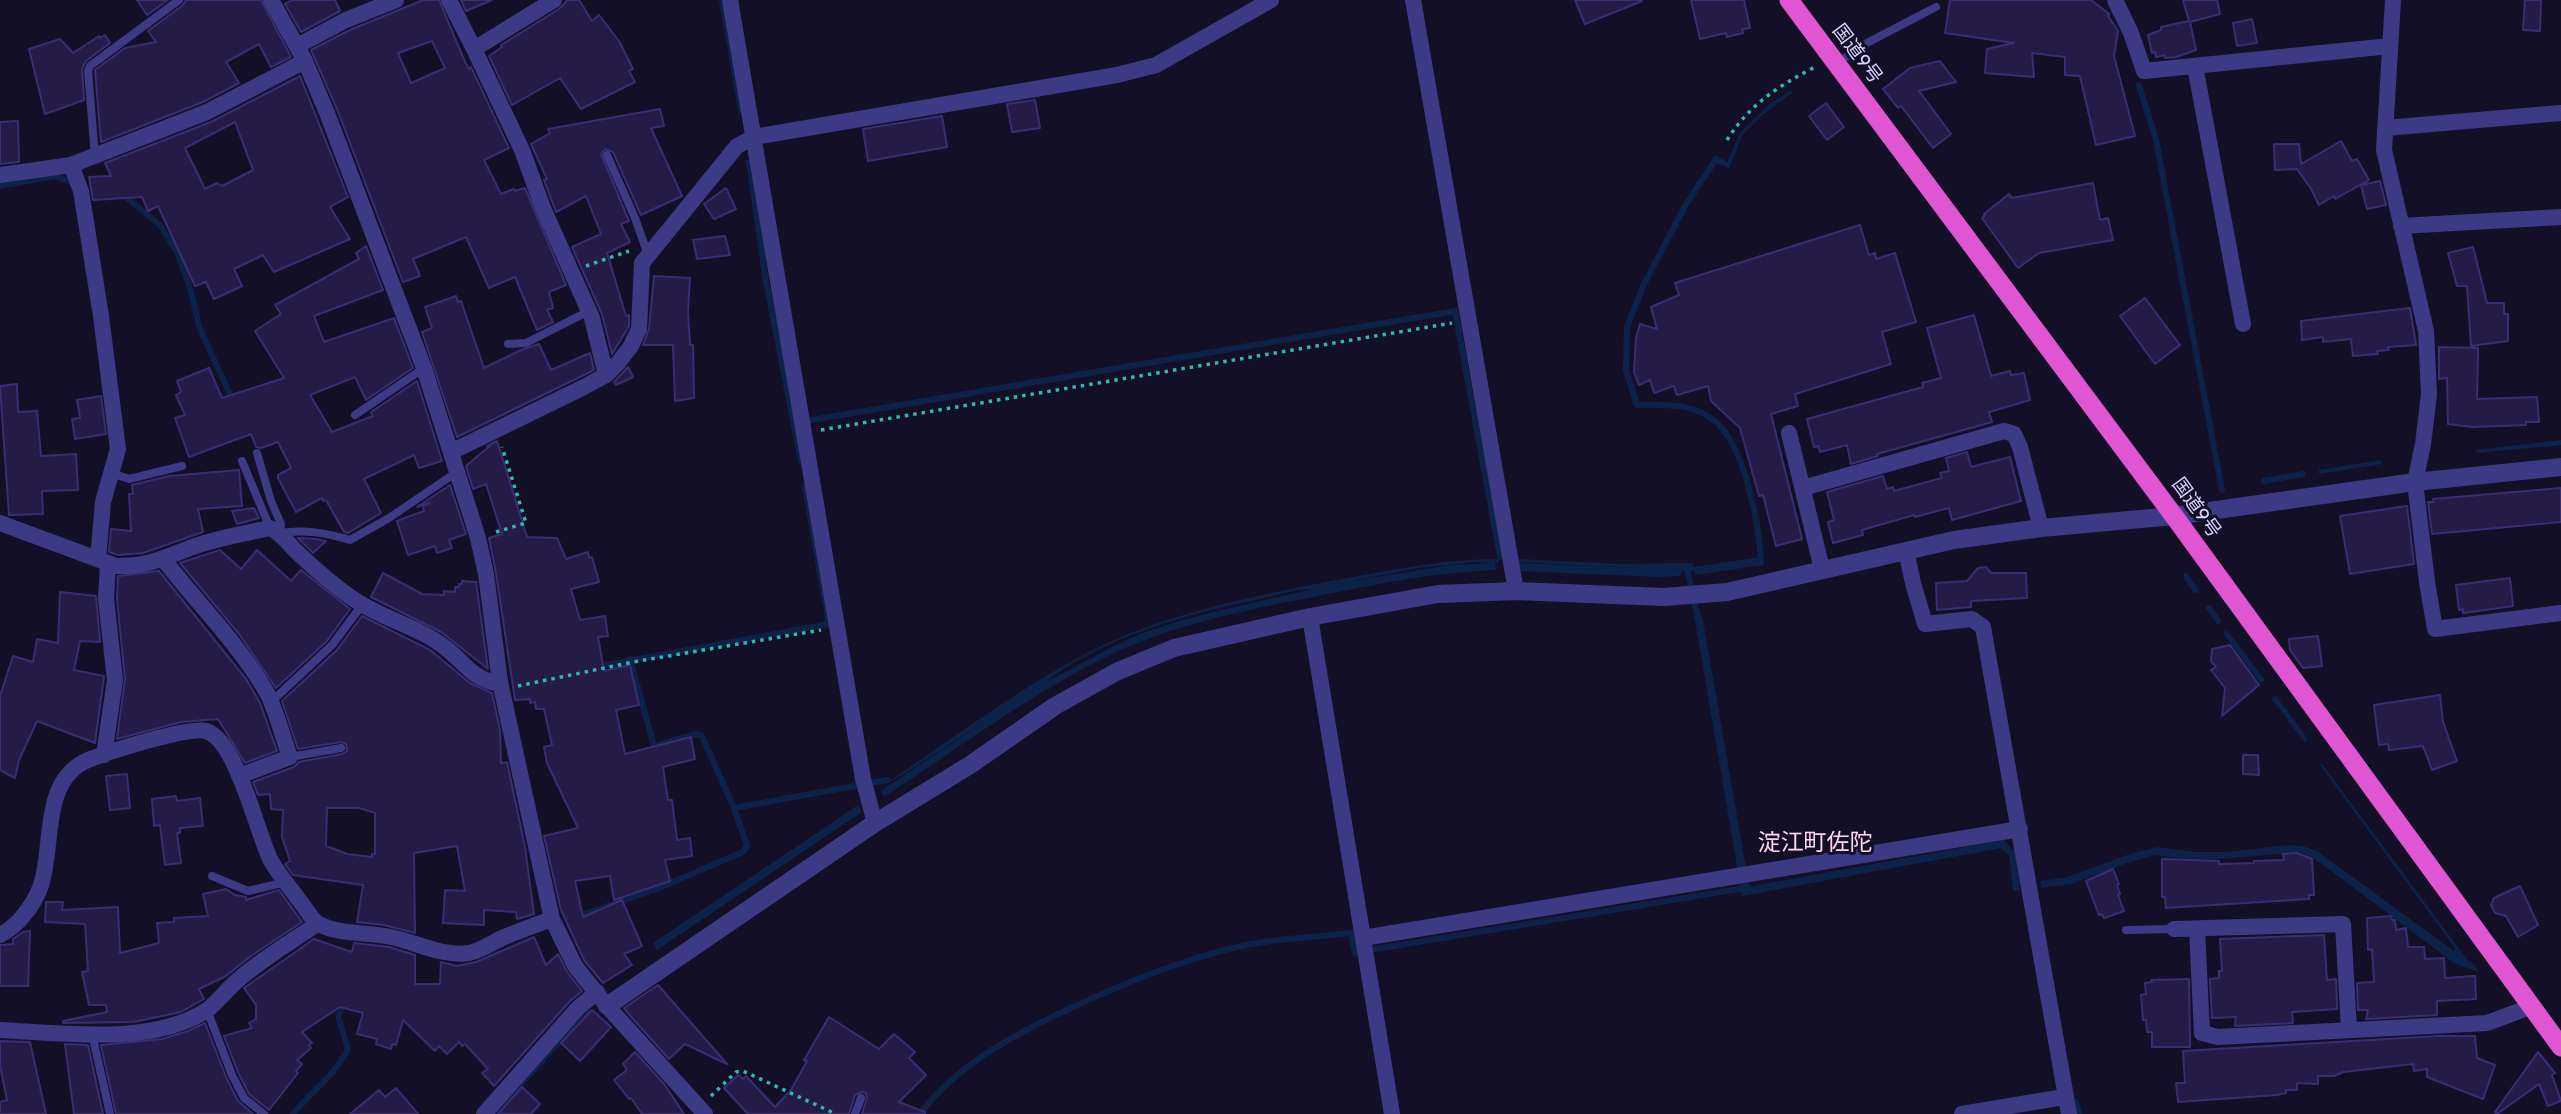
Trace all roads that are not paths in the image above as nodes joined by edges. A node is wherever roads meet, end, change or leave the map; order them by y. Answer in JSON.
{"nodes":[{"id":1,"x":179,"y":0,"type":"edge"},
{"id":2,"x":271,"y":0,"type":"edge"},
{"id":3,"x":396,"y":0,"type":"edge"},
{"id":4,"x":449,"y":0,"type":"edge"},
{"id":5,"x":554,"y":0,"type":"edge"},
{"id":6,"x":730,"y":0,"type":"edge"},
{"id":7,"x":1271,"y":0,"type":"edge"},
{"id":8,"x":1413,"y":0,"type":"edge"},
{"id":9,"x":1789,"y":0,"type":"edge"},
{"id":10,"x":2115,"y":0,"type":"edge"},
{"id":11,"x":2393,"y":0,"type":"edge"},
{"id":12,"x":1936,"y":7,"type":"dead end"},
{"id":13,"x":297,"y":46,"type":"junction"},
{"id":14,"x":2390,"y":46,"type":"junction"},
{"id":15,"x":474,"y":49,"type":"junction"},
{"id":16,"x":305,"y":61,"type":"junction"},
{"id":17,"x":1834,"y":61,"type":"junction"},
{"id":18,"x":2195,"y":66,"type":"junction"},
{"id":19,"x":2561,"y":113,"type":"edge"},
{"id":20,"x":2385,"y":128,"type":"junction"},
{"id":21,"x":754,"y":137,"type":"junction"},
{"id":22,"x":607,"y":155,"type":"dead end"},
{"id":23,"x":95,"y":156,"type":"junction"},
{"id":24,"x":71,"y":165,"type":"junction"},
{"id":25,"x":0,"y":175,"type":"edge"},
{"id":26,"x":2561,"y":217,"type":"edge"},
{"id":27,"x":2401,"y":226,"type":"junction"},
{"id":28,"x":648,"y":255,"type":"junction"},
{"id":29,"x":589,"y":311,"type":"junction"},
{"id":30,"x":2243,"y":324,"type":"dead end"},
{"id":31,"x":508,"y":344,"type":"dead end"},
{"id":32,"x":424,"y":368,"type":"junction"},
{"id":33,"x":606,"y":375,"type":"junction"},
{"id":34,"x":355,"y":415,"type":"dead end"},
{"id":35,"x":1788,"y":433,"type":"dead end"},
{"id":36,"x":451,"y":452,"type":"junction"},
{"id":37,"x":257,"y":453,"type":"dead end"},
{"id":38,"x":242,"y":461,"type":"dead end"},
{"id":39,"x":182,"y":466,"type":"dead end"},
{"id":40,"x":2561,"y":467,"type":"edge"},
{"id":41,"x":111,"y":472,"type":"junction"},
{"id":42,"x":457,"y":472,"type":"junction"},
{"id":43,"x":2415,"y":482,"type":"junction"},
{"id":44,"x":1802,"y":488,"type":"junction"},
{"id":45,"x":2174,"y":516,"type":"junction"},
{"id":46,"x":0,"y":523,"type":"edge"},
{"id":47,"x":2041,"y":528,"type":"junction"},
{"id":48,"x":275,"y":531,"type":"junction"},
{"id":49,"x":1906,"y":550,"type":"junction"},
{"id":50,"x":164,"y":560,"type":"junction"},
{"id":51,"x":103,"y":561,"type":"junction"},
{"id":52,"x":1822,"y":569,"type":"junction"},
{"id":53,"x":1516,"y":590,"type":"junction"},
{"id":54,"x":362,"y":605,"type":"junction"},
{"id":55,"x":2561,"y":613,"type":"edge"},
{"id":56,"x":1310,"y":617,"type":"junction"},
{"id":57,"x":500,"y":685,"type":"junction"},
{"id":58,"x":271,"y":703,"type":"junction"},
{"id":59,"x":341,"y":748,"type":"dead end"},
{"id":60,"x":104,"y":755,"type":"junction"},
{"id":61,"x":290,"y":757,"type":"junction"},
{"id":62,"x":239,"y":776,"type":"junction"},
{"id":63,"x":875,"y":823,"type":"junction"},
{"id":64,"x":2020,"y":829,"type":"junction"},
{"id":65,"x":212,"y":876,"type":"dead end"},
{"id":66,"x":287,"y":882,"type":"junction"},
{"id":67,"x":552,"y":919,"type":"junction"},
{"id":68,"x":317,"y":924,"type":"junction"},
{"id":69,"x":2174,"y":929,"type":"joint"},
{"id":70,"x":2126,"y":930,"type":"dead end"},
{"id":71,"x":2197,"y":930,"type":"junction"},
{"id":72,"x":0,"y":936,"type":"edge"},
{"id":73,"x":1363,"y":938,"type":"junction"},
{"id":74,"x":602,"y":999,"type":"junction"},
{"id":75,"x":2530,"y":1007,"type":"junction"},
{"id":76,"x":206,"y":1010,"type":"junction"},
{"id":77,"x":2349,"y":1029,"type":"junction"},
{"id":78,"x":0,"y":1030,"type":"edge"},
{"id":79,"x":92,"y":1034,"type":"junction"},
{"id":80,"x":2561,"y":1047,"type":"edge"},
{"id":81,"x":2064,"y":1097,"type":"junction"},
{"id":82,"x":861,"y":1098,"type":"dead end"},
{"id":83,"x":702,"y":1111,"type":"edge"},
{"id":84,"x":110,"y":1114,"type":"edge"},
{"id":85,"x":264,"y":1114,"type":"edge"},
{"id":86,"x":484,"y":1114,"type":"edge"},
{"id":87,"x":855,"y":1114,"type":"edge"},
{"id":88,"x":1392,"y":1114,"type":"edge"},
{"id":89,"x":1962,"y":1114,"type":"edge"},
{"id":90,"x":2068,"y":1114,"type":"edge"}],
"edges":[{"from":1,"to":23,"type":"lane"},
{"from":2,"to":13,"type":"street"},
{"from":3,"to":13,"type":"street"},
{"from":4,"to":15,"type":"street"},
{"from":5,"to":15,"type":"street"},
{"from":6,"to":21,"type":"street"},
{"from":7,"to":21,"type":"street"},
{"from":8,"to":53,"type":"street"},
{"from":9,"to":17,"type":"highway","name":"国道9号"},
{"from":10,"to":18,"type":"street"},
{"from":11,"to":14,"type":"street"},
{"from":12,"to":17,"type":"lane"},
{"from":13,"to":16,"type":"street"},
{"from":14,"to":18,"type":"street"},
{"from":14,"to":20,"type":"street"},
{"from":15,"to":29,"type":"street"},
{"from":16,"to":23,"type":"street"},
{"from":16,"to":32,"type":"street"},
{"from":17,"to":45,"type":"highway","name":"国道9号"},
{"from":18,"to":30,"type":"street"},
{"from":19,"to":20,"type":"street"},
{"from":20,"to":27,"type":"street"},
{"from":21,"to":28,"type":"street"},
{"from":21,"to":63,"type":"street"},
{"from":22,"to":28,"type":"lane"},
{"from":23,"to":24,"type":"street"},
{"from":24,"to":25,"type":"street"},
{"from":24,"to":41,"type":"street"},
{"from":26,"to":27,"type":"street"},
{"from":27,"to":43,"type":"street"},
{"from":28,"to":33,"type":"street"},
{"from":29,"to":31,"type":"lane"},
{"from":29,"to":33,"type":"street"},
{"from":32,"to":34,"type":"lane"},
{"from":32,"to":36,"type":"street"},
{"from":33,"to":36,"type":"street"},
{"from":35,"to":44,"type":"street"},
{"from":36,"to":42,"type":"street"},
{"from":37,"to":48,"type":"lane"},
{"from":38,"to":48,"type":"lane"},
{"from":39,"to":41,"type":"lane"},
{"from":40,"to":43,"type":"street"},
{"from":41,"to":51,"type":"street"},
{"from":42,"to":48,"type":"lane"},
{"from":42,"to":57,"type":"street"},
{"from":43,"to":45,"type":"street"},
{"from":43,"to":55,"type":"street"},
{"from":44,"to":47,"type":"street"},
{"from":44,"to":52,"type":"street"},
{"from":45,"to":47,"type":"street"},
{"from":45,"to":75,"type":"highway","name":"国道9号"},
{"from":46,"to":51,"type":"street"},
{"from":47,"to":49,"type":"street"},
{"from":48,"to":50,"type":"street"},
{"from":48,"to":54,"type":"street"},
{"from":49,"to":52,"type":"street"},
{"from":49,"to":64,"type":"street"},
{"from":50,"to":51,"type":"street"},
{"from":50,"to":58,"type":"street"},
{"from":51,"to":60,"type":"street"},
{"from":52,"to":53,"type":"street"},
{"from":53,"to":56,"type":"street"},
{"from":54,"to":57,"type":"street"},
{"from":54,"to":58,"type":"lane"},
{"from":56,"to":63,"type":"street"},
{"from":56,"to":73,"type":"street"},
{"from":57,"to":67,"type":"street"},
{"from":58,"to":61,"type":"street"},
{"from":59,"to":61,"type":"lane"},
{"from":60,"to":62,"type":"street"},
{"from":60,"to":72,"type":"street"},
{"from":61,"to":62,"type":"street"},
{"from":62,"to":66,"type":"street"},
{"from":63,"to":74,"type":"street"},
{"from":64,"to":73,"type":"street"},
{"from":64,"to":81,"type":"street"},
{"from":65,"to":66,"type":"lane"},
{"from":66,"to":68,"type":"street"},
{"from":67,"to":68,"type":"street"},
{"from":67,"to":74,"type":"street"},
{"from":68,"to":76,"type":"street"},
{"from":69,"to":70,"type":"lane"},
{"from":69,"to":71,"type":"street"},
{"from":71,"to":77,"type":"street"},
{"from":71,"to":77,"type":"street"},
{"from":73,"to":88,"type":"street"},
{"from":74,"to":83,"type":"street"},
{"from":74,"to":86,"type":"street"},
{"from":75,"to":77,"type":"street"},
{"from":75,"to":80,"type":"highway","name":"国道9号"},
{"from":76,"to":79,"type":"street"},
{"from":76,"to":85,"type":"lane"},
{"from":78,"to":79,"type":"street"},
{"from":79,"to":84,"type":"lane"},
{"from":81,"to":89,"type":"street"},
{"from":81,"to":90,"type":"street"},
{"from":82,"to":87,"type":"lane"}]}
